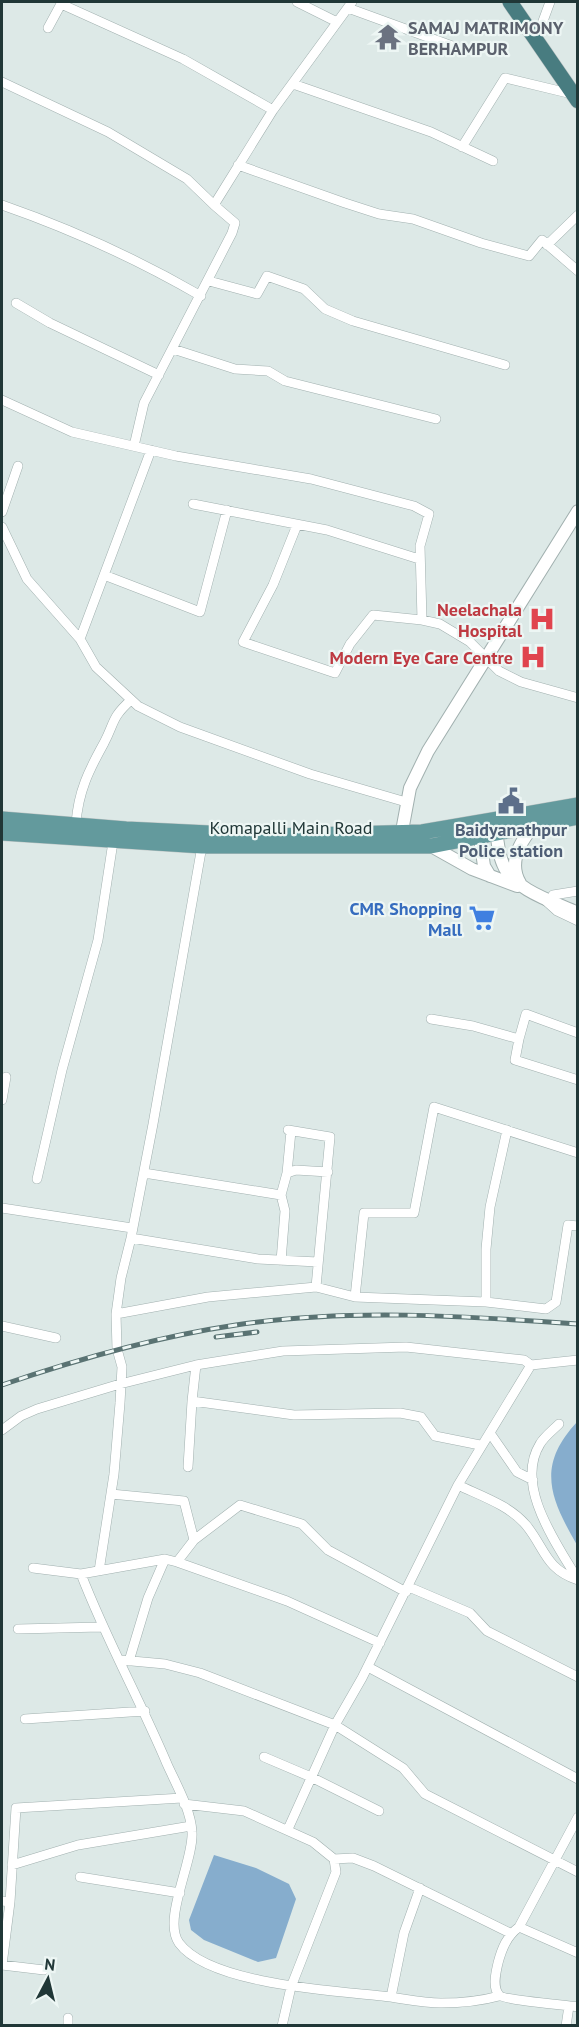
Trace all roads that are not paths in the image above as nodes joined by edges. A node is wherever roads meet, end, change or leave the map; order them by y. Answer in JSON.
{"nodes":[{"id":1,"x":297,"y":2,"type":"edge"},
{"id":2,"x":510,"y":2,"type":"edge"},
{"id":3,"x":550,"y":2,"type":"edge"},
{"id":4,"x":350,"y":5,"type":"edge"},
{"id":5,"x":338,"y":22,"type":"junction"},
{"id":6,"x":48,"y":28,"type":"dead end"},
{"id":7,"x":536,"y":40,"type":"junction"},
{"id":8,"x":455,"y":47,"type":"dead end"},
{"id":9,"x":2,"y":82,"type":"edge"},
{"id":10,"x":294,"y":84,"type":"junction"},
{"id":11,"x":575,"y":97,"type":"edge"},
{"id":12,"x":273,"y":110,"type":"junction"},
{"id":13,"x":462,"y":147,"type":"junction"},
{"id":14,"x":493,"y":161,"type":"dead end"},
{"id":15,"x":238,"y":165,"type":"junction"},
{"id":16,"x":2,"y":205,"type":"edge"},
{"id":17,"x":214,"y":205,"type":"junction"},
{"id":18,"x":578,"y":215,"type":"edge"},
{"id":19,"x":547,"y":245,"type":"junction"},
{"id":20,"x":578,"y":271,"type":"edge"},
{"id":21,"x":209,"y":281,"type":"junction"},
{"id":22,"x":201,"y":296,"type":"junction"},
{"id":23,"x":16,"y":303,"type":"dead end"},
{"id":24,"x":173,"y":349,"type":"junction"},
{"id":25,"x":505,"y":365,"type":"dead end"},
{"id":26,"x":159,"y":375,"type":"junction"},
{"id":27,"x":2,"y":400,"type":"edge"},
{"id":28,"x":436,"y":419,"type":"dead end"},
{"id":29,"x":134,"y":446,"type":"junction"},
{"id":30,"x":151,"y":450,"type":"junction"},
{"id":31,"x":18,"y":466,"type":"dead end"},
{"id":32,"x":193,"y":504,"type":"dead end"},
{"id":33,"x":227,"y":510,"type":"junction"},
{"id":34,"x":578,"y":511,"type":"edge"},
{"id":35,"x":2,"y":512,"type":"edge"},
{"id":36,"x":297,"y":525,"type":"junction"},
{"id":37,"x":2,"y":527,"type":"edge"},
{"id":38,"x":419,"y":559,"type":"junction"},
{"id":39,"x":104,"y":575,"type":"junction"},
{"id":40,"x":422,"y":620,"type":"junction"},
{"id":41,"x":80,"y":639,"type":"junction"},
{"id":42,"x":487,"y":656,"type":"junction"},
{"id":43,"x":578,"y":698,"type":"edge"},
{"id":44,"x":131,"y":700,"type":"junction"},
{"id":45,"x":406,"y":802,"type":"junction"},
{"id":46,"x":578,"y":805,"type":"edge"},
{"id":47,"x":578,"y":818,"type":"edge"},
{"id":48,"x":2,"y":819,"type":"edge"},
{"id":49,"x":76,"y":824,"type":"junction"},
{"id":50,"x":533,"y":826,"type":"junction"},
{"id":51,"x":496,"y":827,"type":"junction"},
{"id":52,"x":402,"y":831,"type":"junction"},
{"id":53,"x":2,"y":833,"type":"edge"},
{"id":54,"x":480,"y":838,"type":"junction"},
{"id":55,"x":113,"y":842,"type":"junction"},
{"id":56,"x":201,"y":846,"type":"junction"},
{"id":57,"x":431,"y":846,"type":"junction"},
{"id":58,"x":490,"y":876,"type":"junction"},
{"id":59,"x":525,"y":887,"type":"junction"},
{"id":60,"x":578,"y":891,"type":"edge"},
{"id":61,"x":548,"y":896,"type":"junction"},
{"id":62,"x":578,"y":913,"type":"edge"},
{"id":63,"x":578,"y":921,"type":"edge"},
{"id":64,"x":431,"y":1019,"type":"dead end"},
{"id":65,"x":578,"y":1033,"type":"edge"},
{"id":66,"x":519,"y":1040,"type":"junction"},
{"id":67,"x":6,"y":1077,"type":"dead end"},
{"id":68,"x":578,"y":1080,"type":"edge"},
{"id":69,"x":2,"y":1100,"type":"edge"},
{"id":70,"x":507,"y":1130,"type":"junction"},
{"id":71,"x":578,"y":1153,"type":"edge"},
{"id":72,"x":328,"y":1172,"type":"junction"},
{"id":73,"x":144,"y":1173,"type":"junction"},
{"id":74,"x":287,"y":1173,"type":"junction"},
{"id":75,"x":37,"y":1179,"type":"dead end"},
{"id":76,"x":281,"y":1195,"type":"junction"},
{"id":77,"x":2,"y":1208,"type":"edge"},
{"id":78,"x":578,"y":1226,"type":"edge"},
{"id":79,"x":132,"y":1233,"type":"junction"},
{"id":80,"x":281,"y":1261,"type":"junction"},
{"id":81,"x":318,"y":1262,"type":"junction"},
{"id":82,"x":316,"y":1287,"type":"junction"},
{"id":83,"x":355,"y":1297,"type":"junction"},
{"id":84,"x":486,"y":1302,"type":"junction"},
{"id":85,"x":116,"y":1314,"type":"junction"},
{"id":86,"x":2,"y":1326,"type":"edge"},
{"id":87,"x":56,"y":1338,"type":"dead end"},
{"id":88,"x":578,"y":1360,"type":"edge"},
{"id":89,"x":196,"y":1365,"type":"junction"},
{"id":90,"x":531,"y":1365,"type":"junction"},
{"id":91,"x":120,"y":1384,"type":"junction"},
{"id":92,"x":192,"y":1401,"type":"junction"},
{"id":93,"x":559,"y":1424,"type":"dead end"},
{"id":94,"x":2,"y":1430,"type":"edge"},
{"id":95,"x":490,"y":1433,"type":"junction"},
{"id":96,"x":480,"y":1445,"type":"junction"},
{"id":97,"x":188,"y":1467,"type":"dead end"},
{"id":98,"x":533,"y":1480,"type":"junction"},
{"id":99,"x":458,"y":1485,"type":"junction"},
{"id":100,"x":111,"y":1494,"type":"junction"},
{"id":101,"x":194,"y":1540,"type":"junction"},
{"id":102,"x":165,"y":1559,"type":"junction"},
{"id":103,"x":177,"y":1562,"type":"junction"},
{"id":104,"x":33,"y":1568,"type":"dead end"},
{"id":105,"x":99,"y":1571,"type":"junction"},
{"id":106,"x":81,"y":1574,"type":"junction"},
{"id":107,"x":578,"y":1580,"type":"edge"},
{"id":108,"x":407,"y":1589,"type":"junction"},
{"id":109,"x":101,"y":1627,"type":"junction"},
{"id":110,"x":18,"y":1629,"type":"dead end"},
{"id":111,"x":380,"y":1643,"type":"junction"},
{"id":112,"x":125,"y":1661,"type":"junction"},
{"id":113,"x":368,"y":1667,"type":"junction"},
{"id":114,"x":578,"y":1677,"type":"edge"},
{"id":115,"x":145,"y":1711,"type":"junction"},
{"id":116,"x":25,"y":1719,"type":"dead end"},
{"id":117,"x":335,"y":1725,"type":"junction"},
{"id":118,"x":264,"y":1757,"type":"dead end"},
{"id":119,"x":311,"y":1777,"type":"junction"},
{"id":120,"x":578,"y":1779,"type":"edge"},
{"id":121,"x":183,"y":1801,"type":"junction"},
{"id":122,"x":380,"y":1811,"type":"dead end"},
{"id":123,"x":578,"y":1817,"type":"edge"},
{"id":124,"x":191,"y":1826,"type":"junction"},
{"id":125,"x":288,"y":1829,"type":"junction"},
{"id":126,"x":334,"y":1859,"type":"junction"},
{"id":127,"x":555,"y":1860,"type":"junction"},
{"id":128,"x":12,"y":1864,"type":"junction"},
{"id":129,"x":578,"y":1872,"type":"edge"},
{"id":130,"x":80,"y":1877,"type":"dead end"},
{"id":131,"x":420,"y":1888,"type":"junction"},
{"id":132,"x":180,"y":1893,"type":"junction"},
{"id":133,"x":6,"y":1901,"type":"edge"},
{"id":134,"x":519,"y":1927,"type":"junction"},
{"id":135,"x":510,"y":1933,"type":"junction"},
{"id":136,"x":578,"y":1953,"type":"edge"},
{"id":137,"x":2,"y":1965,"type":"edge"},
{"id":138,"x":44,"y":1970,"type":"dead end"},
{"id":139,"x":291,"y":1987,"type":"junction"},
{"id":140,"x":499,"y":1996,"type":"junction"},
{"id":141,"x":391,"y":1997,"type":"junction"},
{"id":142,"x":573,"y":2006,"type":"edge"},
{"id":143,"x":282,"y":2025,"type":"edge"},
{"id":144,"x":566,"y":2025,"type":"edge"}],
"edges":[{"from":1,"to":5,"type":"street"},
{"from":2,"to":7,"type":"highway"},
{"from":3,"to":7,"type":"street"},
{"from":4,"to":5,"type":"street"},
{"from":4,"to":8,"type":"street"},
{"from":5,"to":10,"type":"street"},
{"from":6,"to":12,"type":"street"},
{"from":7,"to":11,"type":"highway"},
{"from":9,"to":17,"type":"street"},
{"from":10,"to":12,"type":"street"},
{"from":10,"to":13,"type":"street"},
{"from":11,"to":13,"type":"street"},
{"from":12,"to":15,"type":"street"},
{"from":13,"to":14,"type":"street"},
{"from":15,"to":17,"type":"street"},
{"from":15,"to":19,"type":"street"},
{"from":16,"to":22,"type":"street"},
{"from":17,"to":21,"type":"street"},
{"from":18,"to":19,"type":"street"},
{"from":19,"to":20,"type":"street"},
{"from":21,"to":22,"type":"street"},
{"from":21,"to":25,"type":"street"},
{"from":22,"to":24,"type":"street"},
{"from":23,"to":26,"type":"street"},
{"from":24,"to":26,"type":"street"},
{"from":24,"to":28,"type":"street"},
{"from":26,"to":29,"type":"street"},
{"from":27,"to":29,"type":"street"},
{"from":29,"to":30,"type":"street"},
{"from":30,"to":38,"type":"street"},
{"from":30,"to":39,"type":"street"},
{"from":31,"to":35,"type":"street"},
{"from":32,"to":33,"type":"street"},
{"from":33,"to":36,"type":"street"},
{"from":33,"to":39,"type":"street"},
{"from":34,"to":42,"type":"street"},
{"from":36,"to":38,"type":"street"},
{"from":36,"to":40,"type":"street"},
{"from":37,"to":41,"type":"street"},
{"from":38,"to":40,"type":"street"},
{"from":39,"to":41,"type":"street"},
{"from":40,"to":42,"type":"street"},
{"from":41,"to":44,"type":"street"},
{"from":42,"to":43,"type":"street"},
{"from":42,"to":45,"type":"street"},
{"from":44,"to":45,"type":"street"},
{"from":44,"to":49,"type":"street"},
{"from":45,"to":52,"type":"street"},
{"from":46,"to":51,"type":"main road"},
{"from":47,"to":50,"type":"main road","name":"Komapalli Main Road"},
{"from":48,"to":49,"type":"main road"},
{"from":49,"to":52,"type":"main road"},
{"from":50,"to":51,"type":"main road","name":"Komapalli Main Road"},
{"from":50,"to":59,"type":"street"},
{"from":51,"to":52,"type":"main road"},
{"from":51,"to":54,"type":"main road","name":"Komapalli Main Road"},
{"from":51,"to":59,"type":"street"},
{"from":53,"to":55,"type":"main road","name":"Komapalli Main Road"},
{"from":54,"to":57,"type":"main road","name":"Komapalli Main Road"},
{"from":54,"to":58,"type":"street"},
{"from":55,"to":56,"type":"main road","name":"Komapalli Main Road"},
{"from":55,"to":75,"type":"street"},
{"from":56,"to":57,"type":"main road","name":"Komapalli Main Road"},
{"from":56,"to":73,"type":"street"},
{"from":57,"to":58,"type":"street"},
{"from":58,"to":59,"type":"street"},
{"from":59,"to":61,"type":"street"},
{"from":60,"to":61,"type":"street"},
{"from":61,"to":62,"type":"street"},
{"from":61,"to":63,"type":"street"},
{"from":64,"to":66,"type":"street"},
{"from":65,"to":66,"type":"street"},
{"from":66,"to":68,"type":"street"},
{"from":67,"to":69,"type":"street"},
{"from":70,"to":71,"type":"street"},
{"from":70,"to":83,"type":"street"},
{"from":70,"to":84,"type":"street"},
{"from":72,"to":74,"type":"street"},
{"from":72,"to":74,"type":"street"},
{"from":72,"to":81,"type":"street"},
{"from":73,"to":76,"type":"street"},
{"from":73,"to":79,"type":"street"},
{"from":74,"to":76,"type":"street"},
{"from":76,"to":80,"type":"street"},
{"from":77,"to":79,"type":"street"},
{"from":78,"to":84,"type":"street"},
{"from":79,"to":80,"type":"street"},
{"from":79,"to":85,"type":"street"},
{"from":80,"to":81,"type":"street"},
{"from":81,"to":82,"type":"street"},
{"from":82,"to":83,"type":"street"},
{"from":82,"to":85,"type":"street"},
{"from":83,"to":84,"type":"street"},
{"from":85,"to":91,"type":"street"},
{"from":86,"to":87,"type":"street"},
{"from":88,"to":90,"type":"street"},
{"from":89,"to":90,"type":"street"},
{"from":89,"to":91,"type":"street"},
{"from":89,"to":92,"type":"street"},
{"from":90,"to":95,"type":"street"},
{"from":91,"to":94,"type":"street"},
{"from":91,"to":100,"type":"street"},
{"from":92,"to":96,"type":"street"},
{"from":92,"to":97,"type":"street"},
{"from":93,"to":98,"type":"street"},
{"from":95,"to":96,"type":"street"},
{"from":95,"to":98,"type":"street"},
{"from":96,"to":99,"type":"street"},
{"from":98,"to":107,"type":"street"},
{"from":99,"to":107,"type":"street"},
{"from":99,"to":108,"type":"street"},
{"from":100,"to":101,"type":"street"},
{"from":100,"to":105,"type":"street"},
{"from":101,"to":103,"type":"street"},
{"from":101,"to":108,"type":"street"},
{"from":102,"to":103,"type":"street"},
{"from":102,"to":105,"type":"street"},
{"from":102,"to":112,"type":"street"},
{"from":103,"to":111,"type":"street"},
{"from":104,"to":106,"type":"street"},
{"from":105,"to":106,"type":"street"},
{"from":106,"to":109,"type":"street"},
{"from":108,"to":111,"type":"street"},
{"from":108,"to":114,"type":"street"},
{"from":109,"to":110,"type":"street"},
{"from":109,"to":112,"type":"street"},
{"from":111,"to":113,"type":"street"},
{"from":112,"to":115,"type":"street"},
{"from":112,"to":117,"type":"street"},
{"from":113,"to":117,"type":"street"},
{"from":113,"to":120,"type":"street"},
{"from":115,"to":116,"type":"street"},
{"from":115,"to":121,"type":"street"},
{"from":117,"to":119,"type":"street"},
{"from":117,"to":127,"type":"street"},
{"from":118,"to":119,"type":"street"},
{"from":119,"to":122,"type":"street"},
{"from":119,"to":125,"type":"street"},
{"from":121,"to":124,"type":"street"},
{"from":121,"to":125,"type":"street"},
{"from":121,"to":128,"type":"street"},
{"from":123,"to":127,"type":"street"},
{"from":124,"to":128,"type":"street"},
{"from":124,"to":132,"type":"street"},
{"from":125,"to":126,"type":"street"},
{"from":126,"to":131,"type":"street"},
{"from":126,"to":139,"type":"street"},
{"from":127,"to":129,"type":"street"},
{"from":127,"to":134,"type":"street"},
{"from":128,"to":133,"type":"street"},
{"from":130,"to":132,"type":"street"},
{"from":131,"to":135,"type":"street"},
{"from":131,"to":141,"type":"street"},
{"from":132,"to":139,"type":"street"},
{"from":133,"to":137,"type":"street"},
{"from":134,"to":135,"type":"street"},
{"from":134,"to":136,"type":"street"},
{"from":135,"to":140,"type":"street"},
{"from":137,"to":138,"type":"street"},
{"from":139,"to":141,"type":"street"},
{"from":139,"to":143,"type":"street"},
{"from":140,"to":141,"type":"street"},
{"from":140,"to":142,"type":"street"},
{"from":142,"to":144,"type":"street"}]}
